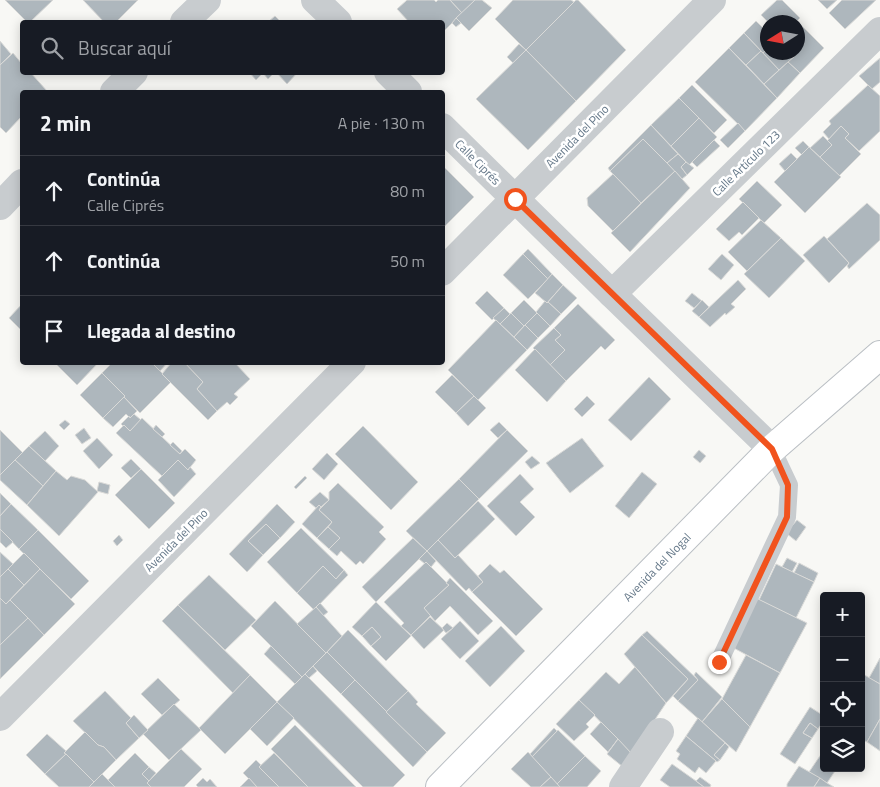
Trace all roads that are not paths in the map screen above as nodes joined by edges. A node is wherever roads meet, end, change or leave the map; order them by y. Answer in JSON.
{"nodes":[{"id":1,"x":207,"y":0,"type":"edge"},
{"id":2,"x":315,"y":0,"type":"edge"},
{"id":3,"x":712,"y":0,"type":"edge"},
{"id":4,"x":186,"y":20,"type":"edge"},
{"id":5,"x":336,"y":20,"type":"edge"},
{"id":6,"x":880,"y":31,"type":"edge"},
{"id":7,"x":131,"y":75,"type":"edge"},
{"id":8,"x":391,"y":75,"type":"edge"},
{"id":9,"x":116,"y":90,"type":"edge"},
{"id":10,"x":406,"y":90,"type":"edge"},
{"id":11,"x":445,"y":129,"type":"edge"},
{"id":12,"x":20,"y":185,"type":"edge"},
{"id":13,"x":515,"y":199,"type":"junction"},
{"id":14,"x":0,"y":206,"type":"edge"},
{"id":15,"x":445,"y":269,"type":"edge"},
{"id":16,"x":612,"y":294,"type":"junction"},
{"id":17,"x":880,"y":355,"type":"edge"},
{"id":18,"x":349,"y":365,"type":"edge"},
{"id":19,"x":772,"y":449,"type":"junction"},
{"id":20,"x":719,"y":662,"type":"dead end"},
{"id":21,"x":0,"y":717,"type":"edge"},
{"id":22,"x":660,"y":732,"type":"dead end"},
{"id":23,"x":440,"y":787,"type":"edge"},
{"id":24,"x":623,"y":787,"type":"edge"}],
"edges":[{"from":1,"to":4,"type":"street"},
{"from":2,"to":5,"type":"street"},
{"from":3,"to":13,"type":"street","name":"Avenida del Pino"},
{"from":6,"to":16,"type":"street","name":"Calle Artículo 123"},
{"from":7,"to":9,"type":"street"},
{"from":8,"to":10,"type":"street"},
{"from":11,"to":13,"type":"street","name":"Calle Ciprés"},
{"from":12,"to":14,"type":"street"},
{"from":13,"to":15,"type":"street","name":"Avenida del Pino"},
{"from":13,"to":16,"type":"street","name":"Calle Ciprés"},
{"from":16,"to":19,"type":"street","name":"Calle Ciprés"},
{"from":17,"to":19,"type":"main road","name":"Avenida del Nogal"},
{"from":18,"to":21,"type":"street","name":"Avenida del Pino"},
{"from":19,"to":20,"type":"lane"},
{"from":19,"to":23,"type":"main road","name":"Avenida del Nogal"},
{"from":22,"to":24,"type":"street"}]}
